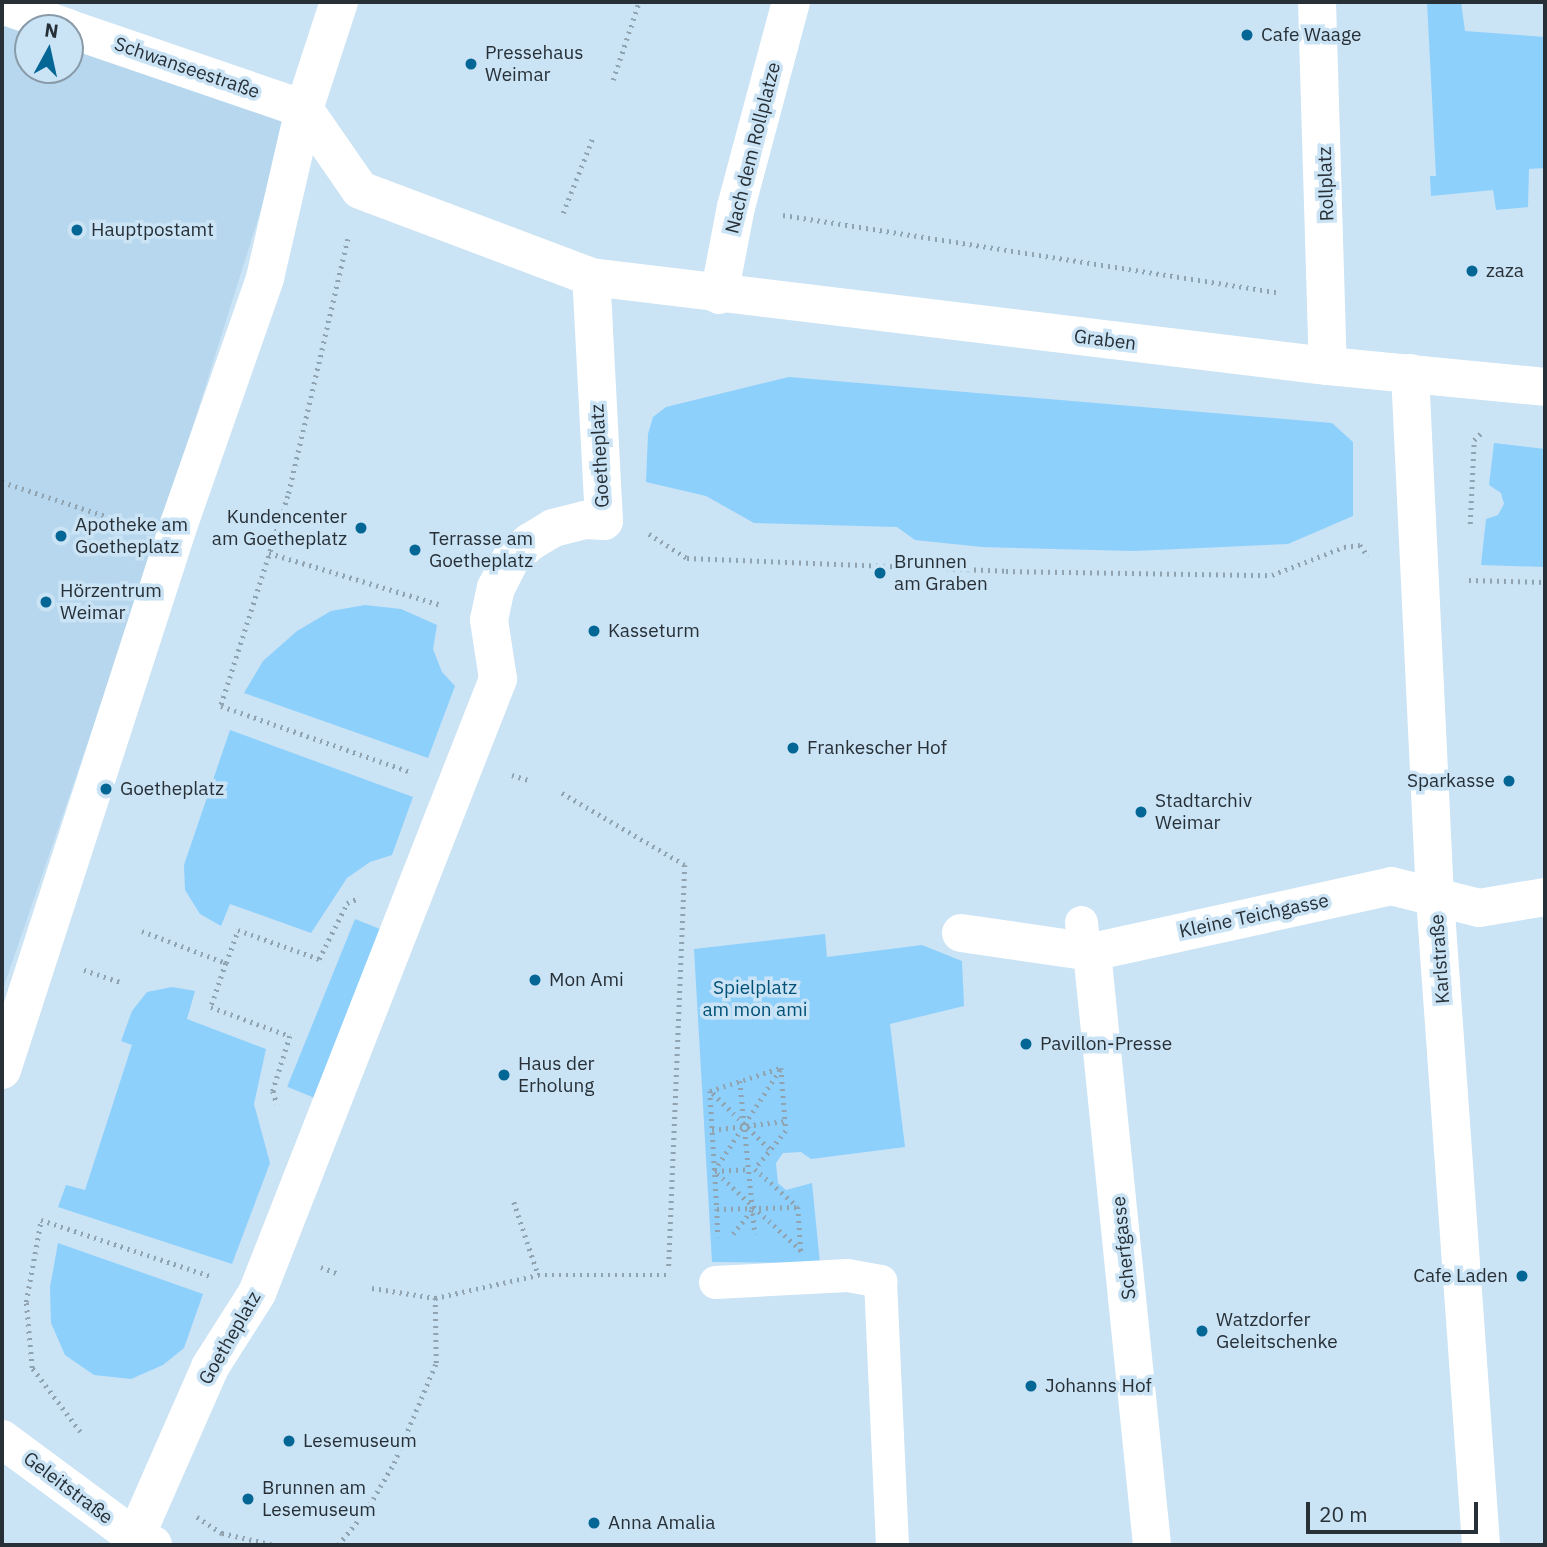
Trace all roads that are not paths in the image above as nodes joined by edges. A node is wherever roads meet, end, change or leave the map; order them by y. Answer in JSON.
{"nodes":[{"id":1,"x":339,"y":2,"type":"edge"},
{"id":2,"x":791,"y":2,"type":"edge"},
{"id":3,"x":1317,"y":2,"type":"edge"},
{"id":4,"x":2,"y":5,"type":"edge"},
{"id":5,"x":28,"y":14,"type":"edge"},
{"id":6,"x":84,"y":33,"type":"edge"},
{"id":7,"x":304,"y":109,"type":"junction"},
{"id":8,"x":591,"y":277,"type":"junction"},
{"id":9,"x":719,"y":295,"type":"junction"},
{"id":10,"x":1328,"y":366,"type":"junction"},
{"id":11,"x":1410,"y":373,"type":"junction"},
{"id":12,"x":1545,"y":387,"type":"edge"},
{"id":13,"x":1545,"y":897,"type":"edge"},
{"id":14,"x":1436,"y":898,"type":"junction"},
{"id":15,"x":961,"y":933,"type":"dead end"},
{"id":16,"x":1086,"y":942,"type":"junction"},
{"id":17,"x":2,"y":1070,"type":"edge"},
{"id":18,"x":715,"y":1282,"type":"road end"},
{"id":19,"x":2,"y":1439,"type":"edge"},
{"id":20,"x":131,"y":1540,"type":"edge"},
{"id":21,"x":892,"y":1545,"type":"edge"},
{"id":22,"x":1152,"y":1545,"type":"edge"},
{"id":23,"x":1481,"y":1545,"type":"edge"}],
"edges":[{"from":1,"to":7,"type":"street"},
{"from":2,"to":9,"type":"street","name":"Nach dem Rollplatze"},
{"from":3,"to":10,"type":"street","name":"Rollplatz"},
{"from":4,"to":5,"type":"street","name":"Schwanseestraße"},
{"from":6,"to":7,"type":"street","name":"Schwanseestraße"},
{"from":7,"to":8,"type":"street"},
{"from":7,"to":17,"type":"street"},
{"from":8,"to":9,"type":"street","name":"Graben"},
{"from":8,"to":20,"type":"street","name":"Goetheplatz"},
{"from":9,"to":10,"type":"street","name":"Graben"},
{"from":10,"to":11,"type":"street","name":"Graben"},
{"from":11,"to":12,"type":"street","name":"Graben"},
{"from":11,"to":14,"type":"street","name":"Karlstraße"},
{"from":13,"to":14,"type":"street","name":"Kleine Teichgasse"},
{"from":14,"to":16,"type":"street","name":"Kleine Teichgasse"},
{"from":14,"to":23,"type":"street","name":"Karlstraße"},
{"from":15,"to":16,"type":"street","name":"Kleine Teichgasse"},
{"from":16,"to":22,"type":"street","name":"Scherfgasse"},
{"from":18,"to":21,"type":"lane"},
{"from":19,"to":20,"type":"street","name":"Geleitstraße"}]}
